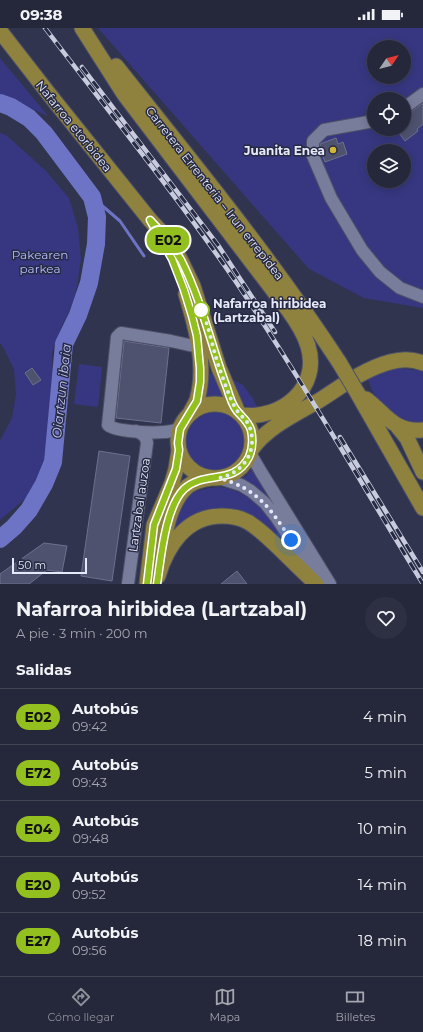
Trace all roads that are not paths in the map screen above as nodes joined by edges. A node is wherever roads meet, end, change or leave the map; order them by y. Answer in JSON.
{"nodes":[{"id":1,"x":84,"y":28,"type":"edge"},
{"id":2,"x":0,"y":31,"type":"edge"},
{"id":3,"x":423,"y":94,"type":"edge"},
{"id":4,"x":411,"y":103,"type":"edge"},
{"id":5,"x":367,"y":122,"type":"edge"},
{"id":6,"x":150,"y":220,"type":"junction"},
{"id":7,"x":423,"y":297,"type":"edge"},
{"id":8,"x":198,"y":347,"type":"junction"},
{"id":9,"x":423,"y":363,"type":"edge"},
{"id":10,"x":358,"y":394,"type":"junction"},
{"id":11,"x":239,"y":413,"type":"junction"},
{"id":12,"x":190,"y":414,"type":"junction"},
{"id":13,"x":398,"y":427,"type":"junction"},
{"id":14,"x":180,"y":429,"type":"junction"},
{"id":15,"x":423,"y":430,"type":"edge"},
{"id":16,"x":136,"y":431,"type":"junction"},
{"id":17,"x":179,"y":450,"type":"junction"},
{"id":18,"x":251,"y":451,"type":"junction"},
{"id":19,"x":423,"y":472,"type":"edge"},
{"id":20,"x":215,"y":478,"type":"junction"},
{"id":21,"x":423,"y":508,"type":"edge"},
{"id":22,"x":154,"y":581,"type":"edge"},
{"id":23,"x":128,"y":584,"type":"edge"},
{"id":24,"x":316,"y":584,"type":"edge"},
{"id":25,"x":321,"y":584,"type":"edge"},
{"id":26,"x":330,"y":584,"type":"edge"}],
"edges":[{"from":1,"to":10,"type":"main road","name":"Carretera Errenteria – Irun errepidea","bridge":true},
{"from":1,"to":11,"type":"main road"},
{"from":2,"to":6,"type":"main road","name":"Nafarroa etorbidea"},
{"from":3,"to":4,"type":"street"},
{"from":5,"to":7,"type":"street"},
{"from":6,"to":8,"type":"main road","name":"Nafarroa etorbidea"},
{"from":6,"to":11,"type":"main road","name":"Nafarroa etorbidea"},
{"from":8,"to":12,"type":"main road","name":"Nafarroa etorbidea"},
{"from":8,"to":16,"type":"street"},
{"from":9,"to":18,"type":"main road"},
{"from":10,"to":13,"type":"main road"},
{"from":10,"to":21,"type":"main road","name":"Carretera Errenteria – Irun errepidea"},
{"from":11,"to":12,"type":"main road"},
{"from":11,"to":18,"type":"main road"},
{"from":12,"to":14,"type":"main road"},
{"from":13,"to":15,"type":"main road"},
{"from":13,"to":19,"type":"main road"},
{"from":14,"to":16,"type":"street"},
{"from":14,"to":17,"type":"main road"},
{"from":16,"to":23,"type":"street","name":"Lartzabal auzoa"},
{"from":17,"to":20,"type":"main road"},
{"from":17,"to":22,"type":"main road"},
{"from":18,"to":20,"type":"main road"},
{"from":18,"to":26,"type":"street"},
{"from":20,"to":22,"type":"main road"},
{"from":20,"to":25,"type":"street"},
{"from":22,"to":24,"type":"main road"}]}
